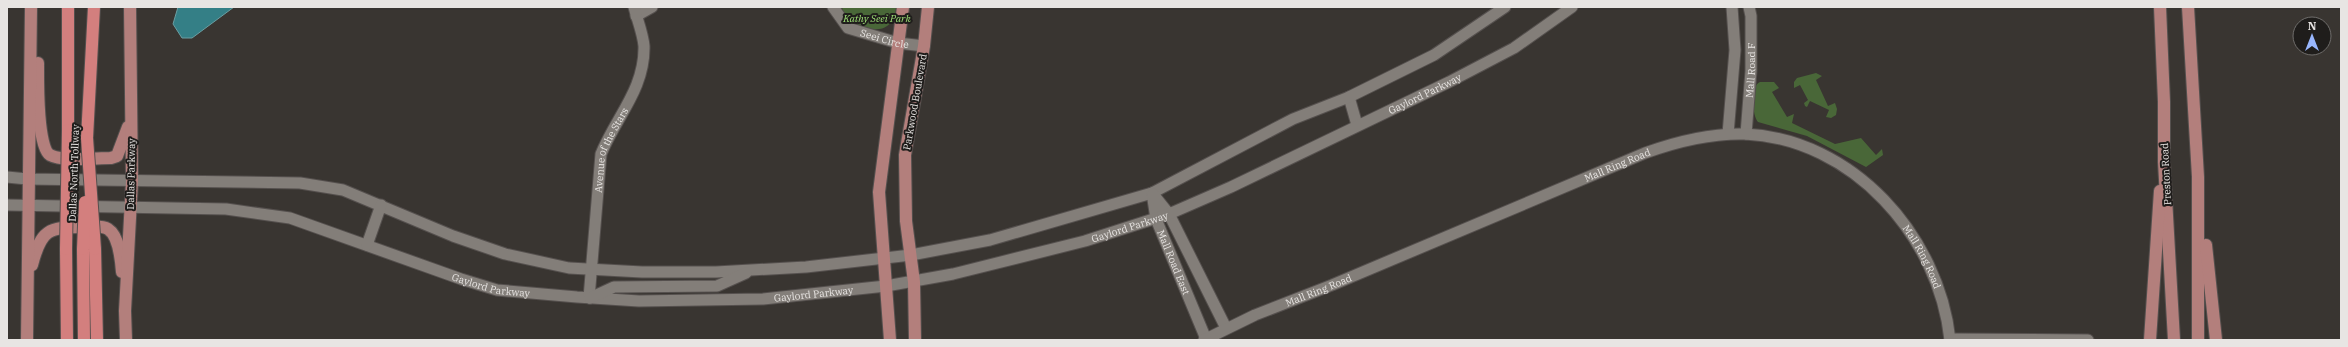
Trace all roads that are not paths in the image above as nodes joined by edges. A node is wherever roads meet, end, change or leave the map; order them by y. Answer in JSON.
{"nodes":[{"id":1,"x":68,"y":7,"type":"edge"},
{"id":2,"x":94,"y":7,"type":"edge"},
{"id":3,"x":130,"y":7,"type":"edge"},
{"id":4,"x":652,"y":7,"type":"edge"},
{"id":5,"x":832,"y":7,"type":"edge"},
{"id":6,"x":903,"y":7,"type":"edge"},
{"id":7,"x":928,"y":7,"type":"edge"},
{"id":8,"x":1506,"y":7,"type":"edge"},
{"id":9,"x":1572,"y":7,"type":"edge"},
{"id":10,"x":1732,"y":7,"type":"edge"},
{"id":11,"x":1749,"y":7,"type":"edge"},
{"id":12,"x":2160,"y":7,"type":"edge"},
{"id":13,"x":2188,"y":7,"type":"edge"},
{"id":14,"x":30,"y":10,"type":"edge"},
{"id":15,"x":635,"y":11,"type":"edge"},
{"id":16,"x":898,"y":43,"type":"junction"},
{"id":17,"x":924,"y":46,"type":"junction"},
{"id":18,"x":1733,"y":70,"type":"junction"},
{"id":19,"x":1751,"y":71,"type":"junction"},
{"id":20,"x":1349,"y":97,"type":"junction"},
{"id":21,"x":131,"y":117,"type":"junction"},
{"id":22,"x":1357,"y":125,"type":"junction"},
{"id":23,"x":1728,"y":134,"type":"junction"},
{"id":24,"x":1746,"y":134,"type":"junction"},
{"id":25,"x":2196,"y":154,"type":"junction"},
{"id":26,"x":2164,"y":162,"type":"junction"},
{"id":27,"x":7,"y":177,"type":"edge"},
{"id":28,"x":28,"y":179,"type":"junction"},
{"id":29,"x":132,"y":181,"type":"junction"},
{"id":30,"x":1152,"y":193,"type":"junction"},
{"id":31,"x":7,"y":205,"type":"edge"},
{"id":32,"x":28,"y":205,"type":"junction"},
{"id":33,"x":381,"y":205,"type":"junction"},
{"id":34,"x":131,"y":207,"type":"junction"},
{"id":35,"x":1170,"y":214,"type":"junction"},
{"id":36,"x":1156,"y":219,"type":"junction"},
{"id":37,"x":367,"y":245,"type":"junction"},
{"id":38,"x":89,"y":249,"type":"junction"},
{"id":39,"x":911,"y":255,"type":"junction"},
{"id":40,"x":883,"y":259,"type":"junction"},
{"id":41,"x":592,"y":270,"type":"junction"},
{"id":42,"x":754,"y":270,"type":"junction"},
{"id":43,"x":27,"y":282,"type":"junction"},
{"id":44,"x":914,"y":282,"type":"junction"},
{"id":45,"x":886,"y":286,"type":"junction"},
{"id":46,"x":589,"y":298,"type":"junction"},
{"id":47,"x":124,"y":311,"type":"junction"},
{"id":48,"x":66,"y":322,"type":"junction"},
{"id":49,"x":1226,"y":328,"type":"junction"},
{"id":50,"x":27,"y":340,"type":"edge"},
{"id":51,"x":64,"y":340,"type":"edge"},
{"id":52,"x":67,"y":340,"type":"edge"},
{"id":53,"x":84,"y":340,"type":"edge"},
{"id":54,"x":97,"y":340,"type":"edge"},
{"id":55,"x":126,"y":340,"type":"edge"},
{"id":56,"x":890,"y":340,"type":"edge"},
{"id":57,"x":915,"y":340,"type":"edge"},
{"id":58,"x":1205,"y":340,"type":"edge"},
{"id":59,"x":1950,"y":340,"type":"edge"},
{"id":60,"x":2082,"y":340,"type":"edge"},
{"id":61,"x":2088,"y":340,"type":"edge"},
{"id":62,"x":2150,"y":340,"type":"edge"},
{"id":63,"x":2174,"y":340,"type":"edge"},
{"id":64,"x":2198,"y":340,"type":"edge"},
{"id":65,"x":2216,"y":340,"type":"edge"}],
"edges":[{"from":1,"to":48,"type":"highway","name":"Dallas North Tollway","bridge":true},
{"from":2,"to":38,"type":"highway","name":"Dallas North Tollway","bridge":true},
{"from":3,"to":21,"type":"main road","name":"Dallas Parkway"},
{"from":4,"to":15,"type":"street"},
{"from":5,"to":16,"type":"street","name":"Seei Circle"},
{"from":6,"to":16,"type":"main road"},
{"from":7,"to":17,"type":"main road","name":"Parkwood Boulevard"},
{"from":8,"to":20,"type":"street"},
{"from":9,"to":22,"type":"street","name":"Gaylord Parkway"},
{"from":10,"to":18,"type":"street","name":"Mall Road F"},
{"from":11,"to":19,"type":"street","name":"Mall Road F"},
{"from":12,"to":26,"type":"main road","name":"Preston Road"},
{"from":13,"to":25,"type":"main road"},
{"from":14,"to":21,"type":"main road"},
{"from":14,"to":28,"type":"main road"},
{"from":15,"to":41,"type":"street","name":"Avenue of the Stars"},
{"from":16,"to":17,"type":"street","name":"Seei Circle"},
{"from":16,"to":40,"type":"main road"},
{"from":17,"to":39,"type":"main road","name":"Parkwood Boulevard"},
{"from":18,"to":19,"type":"street"},
{"from":18,"to":23,"type":"street","name":"Mall Road F"},
{"from":19,"to":24,"type":"street","name":"Mall Road F"},
{"from":20,"to":22,"type":"street"},
{"from":20,"to":30,"type":"street"},
{"from":21,"to":29,"type":"main road","name":"Dallas Parkway"},
{"from":22,"to":35,"type":"street","name":"Gaylord Parkway"},
{"from":23,"to":24,"type":"street","name":"Mall Ring Road"},
{"from":23,"to":49,"type":"street","name":"Mall Ring Road"},
{"from":24,"to":59,"type":"street","name":"Mall Ring Road"},
{"from":25,"to":64,"type":"main road"},
{"from":25,"to":65,"type":"main road"},
{"from":26,"to":62,"type":"main road"},
{"from":26,"to":63,"type":"main road","name":"Preston Road"},
{"from":27,"to":28,"type":"street"},
{"from":28,"to":29,"type":"street"},
{"from":28,"to":32,"type":"main road"},
{"from":29,"to":33,"type":"street"},
{"from":29,"to":34,"type":"main road","name":"Dallas Parkway"},
{"from":30,"to":35,"type":"street","name":"Mall Road East"},
{"from":30,"to":36,"type":"street","name":"Mall Road East"},
{"from":30,"to":39,"type":"street"},
{"from":31,"to":32,"type":"street","name":"Gaylord Parkway"},
{"from":32,"to":34,"type":"street","name":"Gaylord Parkway"},
{"from":32,"to":43,"type":"main road"},
{"from":33,"to":37,"type":"street"},
{"from":33,"to":41,"type":"street"},
{"from":34,"to":37,"type":"street","name":"Gaylord Parkway"},
{"from":34,"to":47,"type":"main road","name":"Dallas Parkway"},
{"from":35,"to":36,"type":"street","name":"Gaylord Parkway"},
{"from":35,"to":49,"type":"street","name":"Mall Road East"},
{"from":36,"to":44,"type":"street","name":"Gaylord Parkway"},
{"from":36,"to":58,"type":"street","name":"Mall Road East"},
{"from":37,"to":46,"type":"street","name":"Gaylord Parkway"},
{"from":38,"to":53,"type":"highway","name":"Dallas North Tollway"},
{"from":38,"to":54,"type":"highway"},
{"from":39,"to":40,"type":"street"},
{"from":39,"to":44,"type":"main road","name":"Parkwood Boulevard"},
{"from":40,"to":42,"type":"street"},
{"from":40,"to":45,"type":"main road"},
{"from":41,"to":42,"type":"street"},
{"from":41,"to":46,"type":"street","name":"Avenue of the Stars"},
{"from":42,"to":46,"type":"street"},
{"from":43,"to":47,"type":"main road"},
{"from":43,"to":50,"type":"main road"},
{"from":44,"to":45,"type":"street","name":"Gaylord Parkway"},
{"from":44,"to":57,"type":"main road","name":"Parkwood Boulevard"},
{"from":45,"to":46,"type":"street","name":"Gaylord Parkway"},
{"from":45,"to":56,"type":"main road"},
{"from":47,"to":55,"type":"main road","name":"Dallas Parkway"},
{"from":48,"to":51,"type":"highway"},
{"from":48,"to":52,"type":"highway","name":"Dallas North Tollway"},
{"from":49,"to":58,"type":"street","name":"Mall Ring Road"},
{"from":59,"to":60,"type":"street"},
{"from":60,"to":61,"type":"street"}]}
